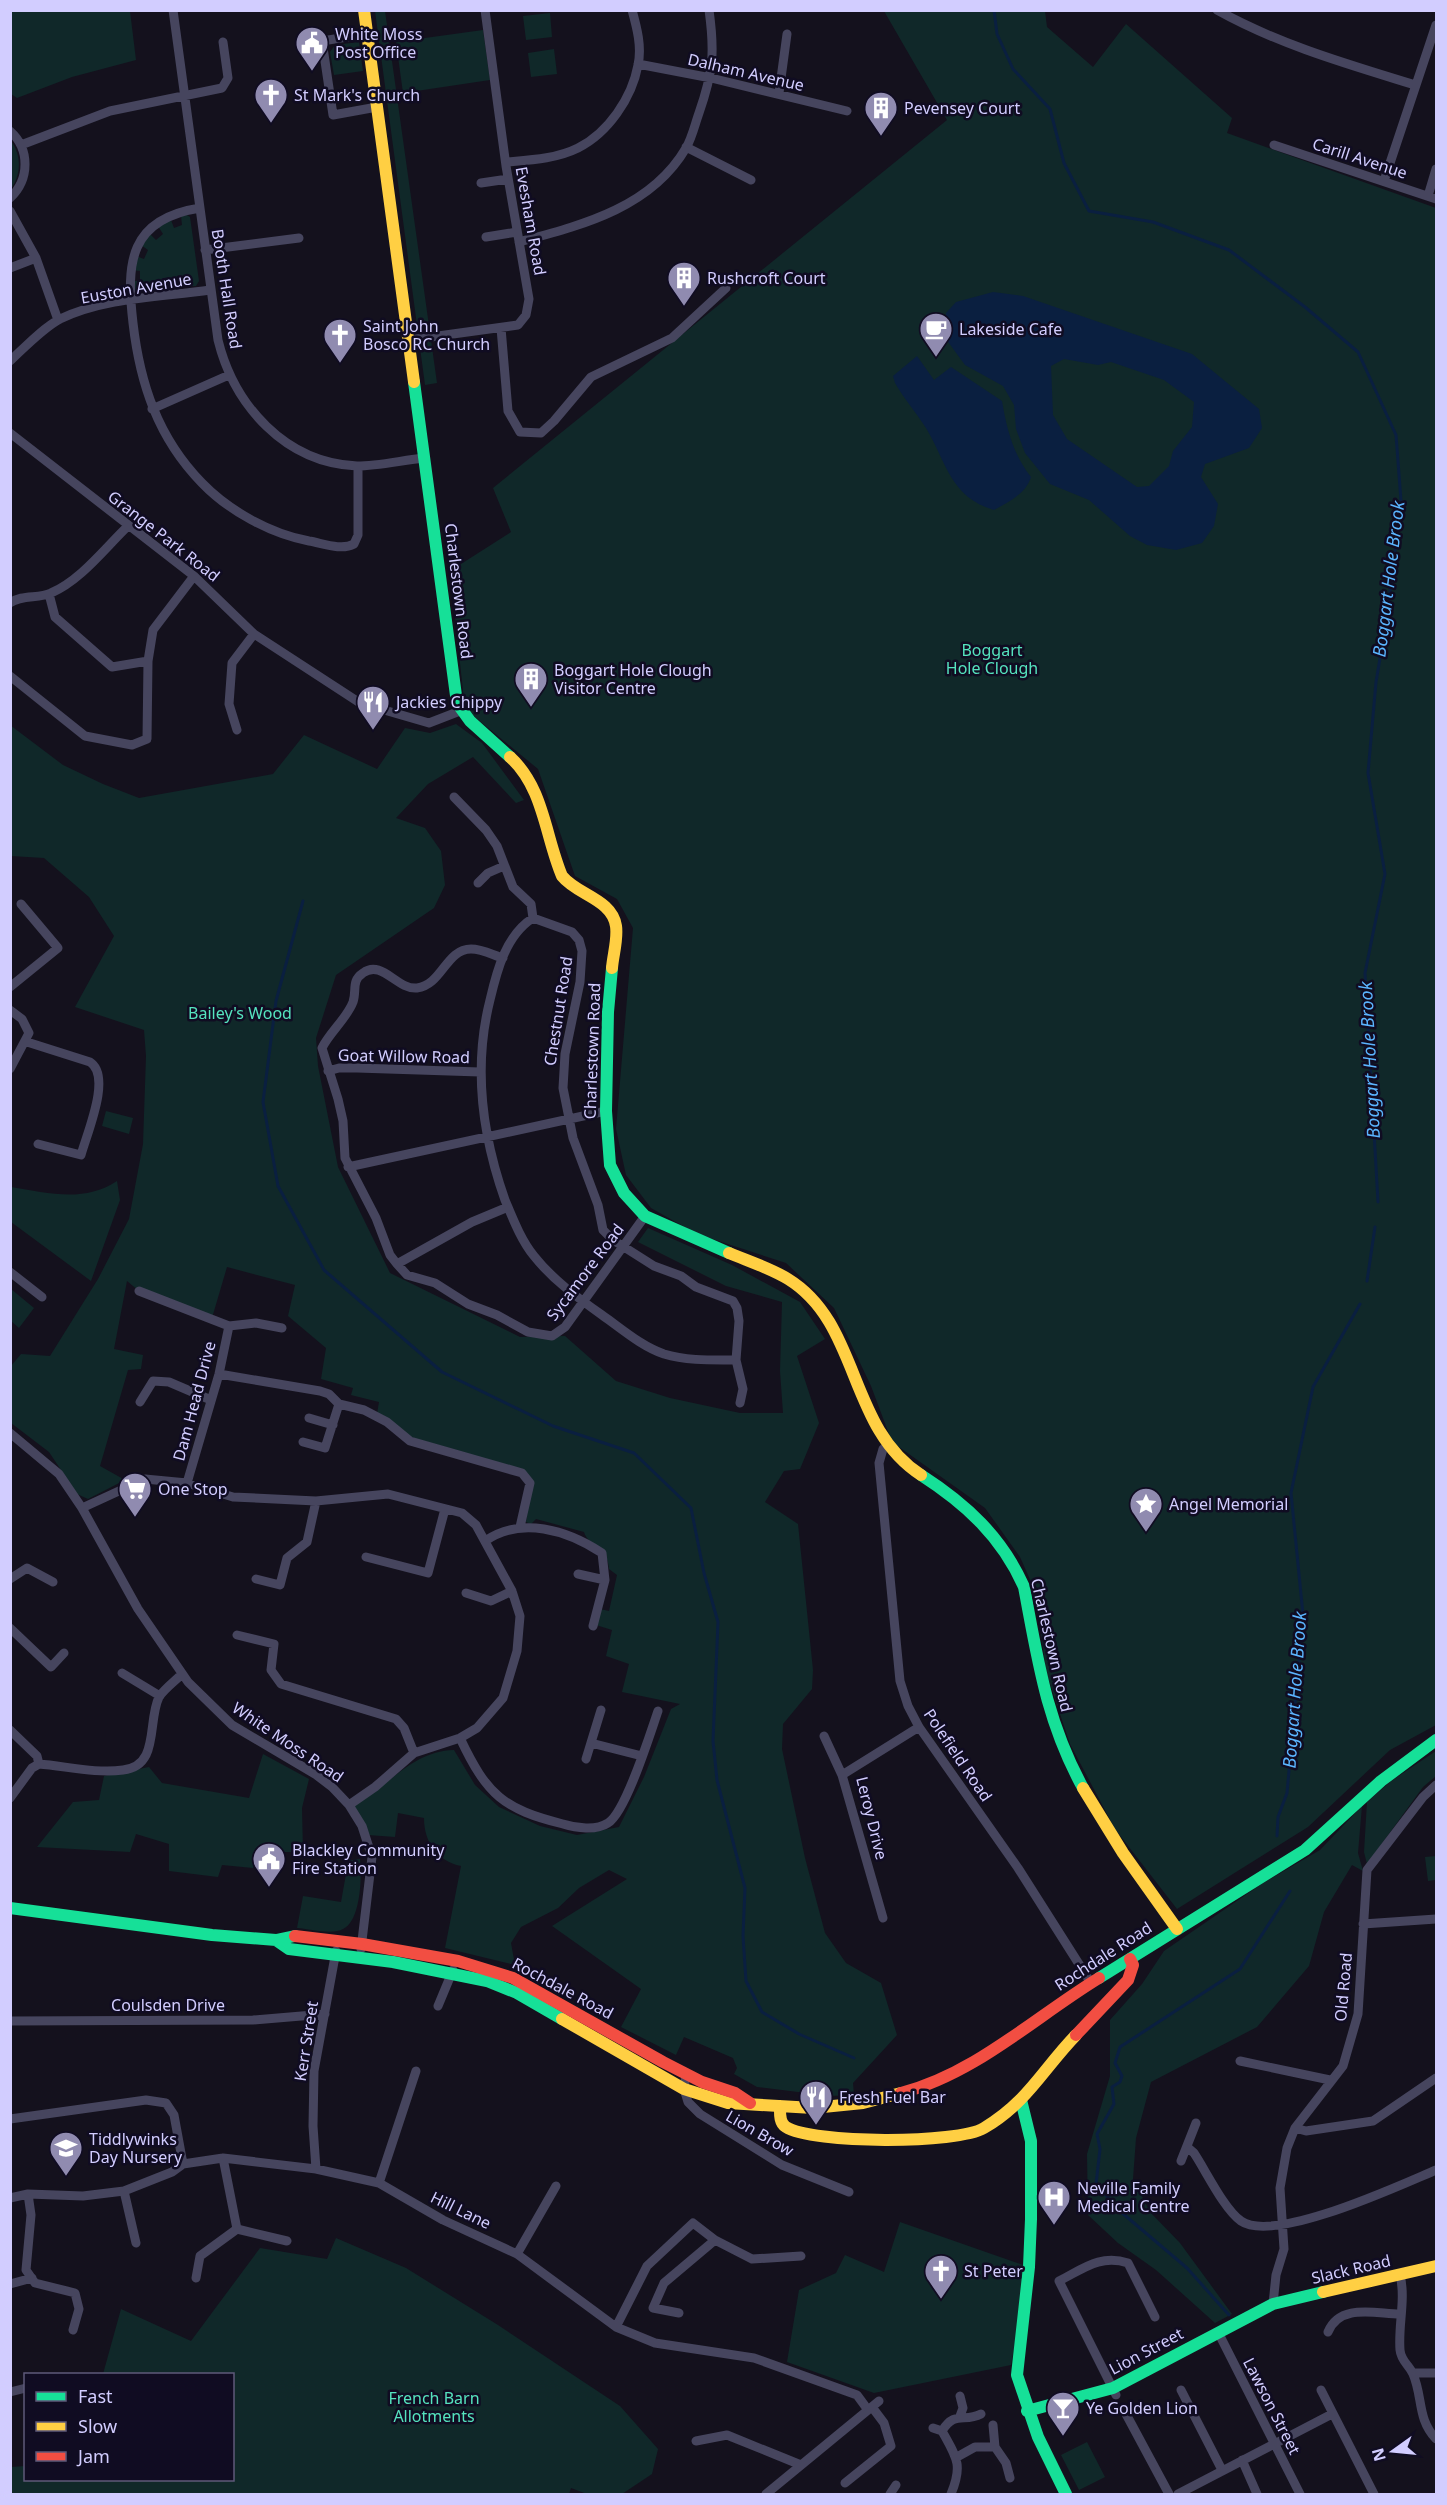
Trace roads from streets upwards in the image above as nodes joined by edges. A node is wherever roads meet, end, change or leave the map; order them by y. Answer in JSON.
{"nodes":[{"id":1,"x":173,"y":10,"type":"edge"},
{"id":2,"x":364,"y":10,"type":"edge"},
{"id":3,"x":486,"y":10,"type":"edge"},
{"id":4,"x":632,"y":10,"type":"edge"},
{"id":5,"x":709,"y":10,"type":"edge"},
{"id":6,"x":1217,"y":10,"type":"edge"},
{"id":7,"x":1437,"y":25,"type":"edge"},
{"id":8,"x":366,"y":34,"type":"junction"},
{"id":9,"x":787,"y":34,"type":"dead end"},
{"id":10,"x":223,"y":42,"type":"dead end"},
{"id":11,"x":638,"y":64,"type":"junction"},
{"id":12,"x":711,"y":78,"type":"junction"},
{"id":13,"x":1415,"y":85,"type":"junction"},
{"id":14,"x":779,"y":93,"type":"junction"},
{"id":15,"x":185,"y":96,"type":"junction"},
{"id":16,"x":377,"y":107,"type":"junction"},
{"id":17,"x":847,"y":111,"type":"dead end"},
{"id":18,"x":10,"y":131,"type":"edge"},
{"id":19,"x":21,"y":145,"type":"junction"},
{"id":20,"x":1274,"y":145,"type":"dead end"},
{"id":21,"x":686,"y":147,"type":"junction"},
{"id":22,"x":506,"y":162,"type":"junction"},
{"id":23,"x":1437,"y":169,"type":"edge"},
{"id":24,"x":508,"y":179,"type":"junction"},
{"id":25,"x":752,"y":180,"type":"dead end"},
{"id":26,"x":1384,"y":181,"type":"junction"},
{"id":27,"x":481,"y":183,"type":"dead end"},
{"id":28,"x":1432,"y":197,"type":"edge"},
{"id":29,"x":10,"y":198,"type":"edge"},
{"id":30,"x":200,"y":208,"type":"junction"},
{"id":31,"x":10,"y":211,"type":"edge"},
{"id":32,"x":486,"y":237,"type":"dead end"},
{"id":33,"x":518,"y":237,"type":"junction"},
{"id":34,"x":299,"y":238,"type":"dead end"},
{"id":35,"x":205,"y":250,"type":"junction"},
{"id":36,"x":36,"y":258,"type":"junction"},
{"id":37,"x":10,"y":268,"type":"edge"},
{"id":38,"x":726,"y":288,"type":"dead end"},
{"id":39,"x":210,"y":290,"type":"junction"},
{"id":40,"x":130,"y":302,"type":"junction"},
{"id":41,"x":58,"y":320,"type":"junction"},
{"id":42,"x":501,"y":328,"type":"junction"},
{"id":43,"x":409,"y":340,"type":"junction"},
{"id":44,"x":10,"y":361,"type":"edge"},
{"id":45,"x":229,"y":375,"type":"junction"},
{"id":46,"x":152,"y":409,"type":"junction"},
{"id":47,"x":10,"y":433,"type":"edge"},
{"id":48,"x":425,"y":458,"type":"junction"},
{"id":49,"x":358,"y":466,"type":"junction"},
{"id":50,"x":128,"y":526,"type":"junction"},
{"id":51,"x":194,"y":576,"type":"junction"},
{"id":52,"x":49,"y":594,"type":"junction"},
{"id":53,"x":10,"y":603,"type":"edge"},
{"id":54,"x":254,"y":634,"type":"junction"},
{"id":55,"x":148,"y":661,"type":"junction"},
{"id":56,"x":10,"y":676,"type":"edge"},
{"id":57,"x":460,"y":711,"type":"junction"},
{"id":58,"x":237,"y":730,"type":"dead end"},
{"id":59,"x":454,"y":797,"type":"dead end"},
{"id":60,"x":469,"y":812,"type":"junction"},
{"id":61,"x":460,"y":819,"type":"dead end"},
{"id":62,"x":504,"y":866,"type":"junction"},
{"id":63,"x":478,"y":883,"type":"dead end"},
{"id":64,"x":21,"y":904,"type":"dead end"},
{"id":65,"x":533,"y":918,"type":"junction"},
{"id":66,"x":503,"y":958,"type":"junction"},
{"id":67,"x":10,"y":987,"type":"edge"},
{"id":68,"x":10,"y":1010,"type":"edge"},
{"id":69,"x":27,"y":1042,"type":"junction"},
{"id":70,"x":10,"y":1069,"type":"edge"},
{"id":71,"x":328,"y":1071,"type":"junction"},
{"id":72,"x":480,"y":1072,"type":"junction"},
{"id":73,"x":606,"y":1111,"type":"junction"},
{"id":74,"x":567,"y":1119,"type":"junction"},
{"id":75,"x":487,"y":1136,"type":"junction"},
{"id":76,"x":38,"y":1144,"type":"dead end"},
{"id":77,"x":348,"y":1167,"type":"junction"},
{"id":78,"x":508,"y":1207,"type":"junction"},
{"id":79,"x":645,"y":1216,"type":"junction"},
{"id":80,"x":624,"y":1247,"type":"junction"},
{"id":81,"x":397,"y":1264,"type":"junction"},
{"id":82,"x":10,"y":1272,"type":"edge"},
{"id":83,"x":139,"y":1291,"type":"dead end"},
{"id":84,"x":42,"y":1297,"type":"dead end"},
{"id":85,"x":584,"y":1302,"type":"junction"},
{"id":86,"x":229,"y":1326,"type":"junction"},
{"id":87,"x":282,"y":1328,"type":"dead end"},
{"id":88,"x":736,"y":1360,"type":"junction"},
{"id":89,"x":219,"y":1374,"type":"junction"},
{"id":90,"x":211,"y":1400,"type":"junction"},
{"id":91,"x":140,"y":1402,"type":"dead end"},
{"id":92,"x":740,"y":1403,"type":"dead end"},
{"id":93,"x":339,"y":1404,"type":"junction"},
{"id":94,"x":309,"y":1418,"type":"dead end"},
{"id":95,"x":333,"y":1425,"type":"junction"},
{"id":96,"x":12,"y":1437,"type":"edge"},
{"id":97,"x":303,"y":1442,"type":"dead end"},
{"id":98,"x":888,"y":1445,"type":"junction"},
{"id":99,"x":187,"y":1483,"type":"junction"},
{"id":100,"x":316,"y":1501,"type":"junction"},
{"id":101,"x":82,"y":1508,"type":"junction"},
{"id":102,"x":446,"y":1509,"type":"junction"},
{"id":103,"x":520,"y":1527,"type":"junction"},
{"id":104,"x":485,"y":1541,"type":"junction"},
{"id":105,"x":366,"y":1557,"type":"dead end"},
{"id":106,"x":578,"y":1574,"type":"dead end"},
{"id":107,"x":10,"y":1579,"type":"edge"},
{"id":108,"x":256,"y":1579,"type":"dead end"},
{"id":109,"x":605,"y":1580,"type":"junction"},
{"id":110,"x":53,"y":1582,"type":"dead end"},
{"id":111,"x":512,"y":1591,"type":"junction"},
{"id":112,"x":466,"y":1593,"type":"dead end"},
{"id":113,"x":593,"y":1626,"type":"dead end"},
{"id":114,"x":10,"y":1628,"type":"edge"},
{"id":115,"x":237,"y":1635,"type":"dead end"},
{"id":116,"x":64,"y":1653,"type":"dead end"},
{"id":117,"x":122,"y":1673,"type":"dead end"},
{"id":118,"x":182,"y":1674,"type":"junction"},
{"id":119,"x":160,"y":1696,"type":"junction"},
{"id":120,"x":601,"y":1710,"type":"dead end"},
{"id":121,"x":658,"y":1711,"type":"dead end"},
{"id":122,"x":919,"y":1727,"type":"junction"},
{"id":123,"x":10,"y":1730,"type":"edge"},
{"id":124,"x":824,"y":1736,"type":"dead end"},
{"id":125,"x":460,"y":1738,"type":"junction"},
{"id":126,"x":1437,"y":1740,"type":"edge"},
{"id":127,"x":591,"y":1743,"type":"junction"},
{"id":128,"x":414,"y":1753,"type":"junction"},
{"id":129,"x":642,"y":1756,"type":"junction"},
{"id":130,"x":586,"y":1759,"type":"dead end"},
{"id":131,"x":39,"y":1764,"type":"junction"},
{"id":132,"x":843,"y":1775,"type":"junction"},
{"id":133,"x":1437,"y":1785,"type":"edge"},
{"id":134,"x":1423,"y":1797,"type":"junction"},
{"id":135,"x":1437,"y":1797,"type":"edge"},
{"id":136,"x":10,"y":1798,"type":"edge"},
{"id":137,"x":349,"y":1805,"type":"junction"},
{"id":138,"x":10,"y":1908,"type":"edge"},
{"id":139,"x":883,"y":1918,"type":"dead end"},
{"id":140,"x":1437,"y":1919,"type":"edge"},
{"id":141,"x":1363,"y":1924,"type":"junction"},
{"id":142,"x":1177,"y":1929,"type":"junction"},
{"id":143,"x":276,"y":1940,"type":"junction"},
{"id":144,"x":338,"y":1941,"type":"junction"},
{"id":145,"x":362,"y":1944,"type":"junction"},
{"id":146,"x":336,"y":1955,"type":"junction"},
{"id":147,"x":361,"y":1958,"type":"junction"},
{"id":148,"x":1130,"y":1959,"type":"junction"},
{"id":149,"x":457,"y":1960,"type":"junction"},
{"id":150,"x":452,"y":1974,"type":"junction"},
{"id":151,"x":1091,"y":1983,"type":"junction"},
{"id":152,"x":438,"y":2006,"type":"dead end"},
{"id":153,"x":325,"y":2014,"type":"junction"},
{"id":154,"x":10,"y":2021,"type":"edge"},
{"id":155,"x":1240,"y":2061,"type":"dead end"},
{"id":156,"x":416,"y":2071,"type":"dead end"},
{"id":157,"x":686,"y":2074,"type":"junction"},
{"id":158,"x":1437,"y":2078,"type":"edge"},
{"id":159,"x":1330,"y":2080,"type":"junction"},
{"id":160,"x":684,"y":2089,"type":"junction"},
{"id":161,"x":1021,"y":2100,"type":"junction"},
{"id":162,"x":750,"y":2103,"type":"junction"},
{"id":163,"x":780,"y":2106,"type":"junction"},
{"id":164,"x":10,"y":2119,"type":"edge"},
{"id":165,"x":1196,"y":2123,"type":"dead end"},
{"id":166,"x":1295,"y":2128,"type":"junction"},
{"id":167,"x":1187,"y":2147,"type":"junction"},
{"id":168,"x":223,"y":2158,"type":"junction"},
{"id":169,"x":1181,"y":2161,"type":"dead end"},
{"id":170,"x":183,"y":2164,"type":"junction"},
{"id":171,"x":316,"y":2169,"type":"junction"},
{"id":172,"x":1437,"y":2170,"type":"edge"},
{"id":173,"x":380,"y":2184,"type":"junction"},
{"id":174,"x":556,"y":2186,"type":"dead end"},
{"id":175,"x":124,"y":2191,"type":"junction"},
{"id":176,"x":849,"y":2192,"type":"dead end"},
{"id":177,"x":28,"y":2194,"type":"junction"},
{"id":178,"x":10,"y":2198,"type":"edge"},
{"id":179,"x":1282,"y":2224,"type":"junction"},
{"id":180,"x":237,"y":2229,"type":"junction"},
{"id":181,"x":715,"y":2240,"type":"junction"},
{"id":182,"x":286,"y":2241,"type":"dead end"},
{"id":183,"x":136,"y":2243,"type":"dead end"},
{"id":184,"x":517,"y":2254,"type":"junction"},
{"id":185,"x":801,"y":2256,"type":"dead end"},
{"id":186,"x":1437,"y":2266,"type":"edge"},
{"id":187,"x":1400,"y":2275,"type":"junction"},
{"id":188,"x":32,"y":2278,"type":"junction"},
{"id":189,"x":196,"y":2278,"type":"dead end"},
{"id":190,"x":10,"y":2284,"type":"edge"},
{"id":191,"x":1273,"y":2304,"type":"junction"},
{"id":192,"x":679,"y":2313,"type":"dead end"},
{"id":193,"x":1400,"y":2314,"type":"junction"},
{"id":194,"x":1155,"y":2317,"type":"dead end"},
{"id":195,"x":616,"y":2326,"type":"junction"},
{"id":196,"x":73,"y":2330,"type":"dead end"},
{"id":197,"x":1218,"y":2332,"type":"junction"},
{"id":198,"x":1328,"y":2332,"type":"dead end"},
{"id":199,"x":1413,"y":2373,"type":"junction"},
{"id":200,"x":1437,"y":2373,"type":"edge"},
{"id":201,"x":1181,"y":2390,"type":"dead end"},
{"id":202,"x":1321,"y":2390,"type":"dead end"},
{"id":203,"x":1114,"y":2392,"type":"junction"},
{"id":204,"x":960,"y":2396,"type":"dead end"},
{"id":205,"x":873,"y":2406,"type":"junction"},
{"id":206,"x":1027,"y":2410,"type":"junction"},
{"id":207,"x":981,"y":2414,"type":"dead end"},
{"id":208,"x":1332,"y":2414,"type":"junction"},
{"id":209,"x":1126,"y":2415,"type":"dead end"},
{"id":210,"x":960,"y":2416,"type":"junction"},
{"id":211,"x":993,"y":2425,"type":"dead end"},
{"id":212,"x":1437,"y":2439,"type":"edge"},
{"id":213,"x":696,"y":2441,"type":"dead end"},
{"id":214,"x":1274,"y":2444,"type":"junction"},
{"id":215,"x":996,"y":2447,"type":"junction"},
{"id":216,"x":957,"y":2457,"type":"junction"},
{"id":217,"x":1242,"y":2460,"type":"junction"},
{"id":218,"x":801,"y":2465,"type":"junction"},
{"id":219,"x":1222,"y":2470,"type":"junction"},
{"id":220,"x":1010,"y":2478,"type":"dead end"},
{"id":221,"x":845,"y":2483,"type":"dead end"},
{"id":222,"x":896,"y":2485,"type":"dead end"},
{"id":223,"x":766,"y":2494,"type":"edge"},
{"id":224,"x":890,"y":2494,"type":"edge"},
{"id":225,"x":951,"y":2494,"type":"edge"},
{"id":226,"x":1066,"y":2494,"type":"edge"},
{"id":227,"x":1169,"y":2494,"type":"edge"},
{"id":228,"x":1178,"y":2494,"type":"edge"},
{"id":229,"x":1257,"y":2494,"type":"edge"},
{"id":230,"x":1300,"y":2494,"type":"edge"},
{"id":231,"x":1374,"y":2494,"type":"edge"}],
"edges":[{"from":1,"to":15,"type":"street","name":"Booth Hall Road"},
{"from":2,"to":8,"type":"street","name":"Charlestown Road"},
{"from":3,"to":22,"type":"street","name":"Evesham Road"},
{"from":4,"to":11,"type":"street"},
{"from":5,"to":12,"type":"street"},
{"from":6,"to":13,"type":"street"},
{"from":7,"to":13,"type":"street"},
{"from":8,"to":16,"type":"street","name":"Charlestown Road"},
{"from":8,"to":16,"type":"street"},
{"from":9,"to":14,"type":"street"},
{"from":10,"to":15,"type":"street"},
{"from":11,"to":12,"type":"street","name":"Dalham Avenue"},
{"from":11,"to":22,"type":"street"},
{"from":12,"to":14,"type":"street","name":"Dalham Avenue"},
{"from":12,"to":21,"type":"street"},
{"from":13,"to":26,"type":"street"},
{"from":14,"to":17,"type":"street","name":"Dalham Avenue"},
{"from":15,"to":19,"type":"street"},
{"from":15,"to":30,"type":"street","name":"Booth Hall Road"},
{"from":16,"to":43,"type":"street","name":"Charlestown Road"},
{"from":18,"to":19,"type":"street"},
{"from":19,"to":29,"type":"street"},
{"from":20,"to":26,"type":"street","name":"Carill Avenue"},
{"from":21,"to":25,"type":"street"},
{"from":21,"to":33,"type":"street"},
{"from":22,"to":24,"type":"street","name":"Evesham Road"},
{"from":23,"to":28,"type":"street"},
{"from":24,"to":27,"type":"street"},
{"from":24,"to":33,"type":"street","name":"Evesham Road"},
{"from":26,"to":28,"type":"street","name":"Carill Avenue"},
{"from":30,"to":35,"type":"street","name":"Booth Hall Road"},
{"from":30,"to":40,"type":"street"},
{"from":31,"to":36,"type":"street"},
{"from":32,"to":33,"type":"street"},
{"from":33,"to":42,"type":"street","name":"Evesham Road"},
{"from":34,"to":35,"type":"street"},
{"from":35,"to":39,"type":"street","name":"Booth Hall Road"},
{"from":36,"to":37,"type":"street"},
{"from":36,"to":41,"type":"street"},
{"from":38,"to":42,"type":"street"},
{"from":39,"to":40,"type":"street","name":"Euston Avenue"},
{"from":39,"to":45,"type":"street","name":"Booth Hall Road"},
{"from":40,"to":41,"type":"street","name":"Euston Avenue"},
{"from":40,"to":46,"type":"street"},
{"from":41,"to":44,"type":"street","name":"Euston Avenue"},
{"from":42,"to":43,"type":"street","name":"Evesham Road"},
{"from":43,"to":48,"type":"street","name":"Charlestown Road"},
{"from":45,"to":46,"type":"street"},
{"from":45,"to":49,"type":"street","name":"Booth Hall Road"},
{"from":46,"to":49,"type":"street"},
{"from":47,"to":50,"type":"street","name":"Grange Park Road"},
{"from":48,"to":49,"type":"street","name":"Booth Hall Road"},
{"from":48,"to":57,"type":"street","name":"Charlestown Road"},
{"from":50,"to":51,"type":"street","name":"Grange Park Road"},
{"from":50,"to":52,"type":"street"},
{"from":51,"to":54,"type":"street","name":"Grange Park Road"},
{"from":51,"to":55,"type":"street"},
{"from":52,"to":53,"type":"street"},
{"from":52,"to":55,"type":"street"},
{"from":54,"to":57,"type":"street","name":"Grange Park Road"},
{"from":54,"to":58,"type":"street"},
{"from":55,"to":56,"type":"street"},
{"from":57,"to":73,"type":"street","name":"Charlestown Road"},
{"from":59,"to":60,"type":"street"},
{"from":60,"to":61,"type":"street"},
{"from":60,"to":62,"type":"street"},
{"from":62,"to":63,"type":"street"},
{"from":62,"to":65,"type":"street"},
{"from":64,"to":67,"type":"street"},
{"from":65,"to":66,"type":"street"},
{"from":65,"to":74,"type":"street","name":"Chestnut Road"},
{"from":66,"to":71,"type":"street"},
{"from":66,"to":72,"type":"street"},
{"from":68,"to":69,"type":"street"},
{"from":69,"to":70,"type":"street"},
{"from":69,"to":76,"type":"street"},
{"from":71,"to":72,"type":"street","name":"Goat Willow Road"},
{"from":71,"to":77,"type":"street"},
{"from":72,"to":75,"type":"street"},
{"from":73,"to":74,"type":"street"},
{"from":73,"to":79,"type":"street","name":"Charlestown Road"},
{"from":74,"to":75,"type":"street"},
{"from":74,"to":80,"type":"street","name":"Chestnut Road"},
{"from":75,"to":77,"type":"street"},
{"from":75,"to":78,"type":"street"},
{"from":77,"to":81,"type":"street"},
{"from":78,"to":81,"type":"street"},
{"from":78,"to":85,"type":"street"},
{"from":79,"to":80,"type":"street","name":"Sycamore Road"},
{"from":79,"to":98,"type":"street","name":"Charlestown Road"},
{"from":80,"to":85,"type":"street","name":"Sycamore Road"},
{"from":80,"to":88,"type":"street","name":"Chestnut Road"},
{"from":81,"to":85,"type":"street","name":"Sycamore Road"},
{"from":82,"to":84,"type":"street"},
{"from":83,"to":86,"type":"street","name":"Dam Head Drive"},
{"from":85,"to":88,"type":"street"},
{"from":86,"to":87,"type":"street","name":"Dam Head Drive"},
{"from":86,"to":89,"type":"street","name":"Dam Head Drive"},
{"from":88,"to":92,"type":"street"},
{"from":89,"to":90,"type":"street","name":"Dam Head Drive"},
{"from":89,"to":93,"type":"street"},
{"from":90,"to":91,"type":"street"},
{"from":90,"to":99,"type":"street","name":"Dam Head Drive"},
{"from":93,"to":95,"type":"street"},
{"from":93,"to":103,"type":"street"},
{"from":94,"to":95,"type":"street"},
{"from":95,"to":97,"type":"street"},
{"from":96,"to":101,"type":"street","name":"White Moss Road"},
{"from":98,"to":122,"type":"street","name":"Polefield Road"},
{"from":98,"to":142,"type":"street","name":"Charlestown Road"},
{"from":99,"to":100,"type":"street"},
{"from":99,"to":101,"type":"street"},
{"from":100,"to":102,"type":"street"},
{"from":100,"to":108,"type":"street"},
{"from":101,"to":118,"type":"street","name":"White Moss Road"},
{"from":102,"to":104,"type":"street"},
{"from":102,"to":105,"type":"street"},
{"from":103,"to":104,"type":"street"},
{"from":103,"to":109,"type":"street"},
{"from":104,"to":111,"type":"street"},
{"from":106,"to":109,"type":"street"},
{"from":107,"to":110,"type":"street"},
{"from":109,"to":113,"type":"street"},
{"from":111,"to":112,"type":"street"},
{"from":111,"to":125,"type":"street"},
{"from":114,"to":116,"type":"street"},
{"from":115,"to":128,"type":"street"},
{"from":117,"to":119,"type":"street"},
{"from":118,"to":119,"type":"street"},
{"from":118,"to":137,"type":"street","name":"White Moss Road"},
{"from":119,"to":131,"type":"street"},
{"from":120,"to":127,"type":"street"},
{"from":121,"to":129,"type":"street"},
{"from":122,"to":132,"type":"street","name":"Leroy Drive"},
{"from":122,"to":151,"type":"street","name":"Polefield Road"},
{"from":123,"to":131,"type":"street"},
{"from":124,"to":132,"type":"street"},
{"from":125,"to":128,"type":"street"},
{"from":125,"to":129,"type":"street"},
{"from":126,"to":142,"type":"street","name":"Rochdale Road"},
{"from":127,"to":129,"type":"street"},
{"from":127,"to":130,"type":"street"},
{"from":128,"to":137,"type":"street"},
{"from":131,"to":136,"type":"street"},
{"from":132,"to":139,"type":"street","name":"Leroy Drive"},
{"from":133,"to":134,"type":"street","name":"Old Road"},
{"from":134,"to":135,"type":"street"},
{"from":134,"to":141,"type":"street","name":"Old Road"},
{"from":137,"to":145,"type":"street","name":"White Moss Road"},
{"from":138,"to":143,"type":"street","name":"Rochdale Road"},
{"from":140,"to":141,"type":"street"},
{"from":141,"to":159,"type":"street","name":"Old Road"},
{"from":142,"to":148,"type":"street","name":"Rochdale Road"},
{"from":143,"to":144,"type":"street","name":"Rochdale Road"},
{"from":143,"to":146,"type":"street","name":"Rochdale Road"},
{"from":144,"to":145,"type":"street","name":"Rochdale Road"},
{"from":144,"to":146,"type":"street","name":"Kerr Street"},
{"from":145,"to":147,"type":"street","name":"White Moss Road"},
{"from":145,"to":149,"type":"street","name":"Rochdale Road"},
{"from":146,"to":147,"type":"street","name":"Rochdale Road"},
{"from":146,"to":153,"type":"street","name":"Kerr Street"},
{"from":147,"to":150,"type":"street","name":"Rochdale Road"},
{"from":148,"to":151,"type":"street","name":"Rochdale Road"},
{"from":148,"to":161,"type":"street"},
{"from":149,"to":150,"type":"street"},
{"from":149,"to":157,"type":"street","name":"Rochdale Road"},
{"from":150,"to":152,"type":"street"},
{"from":150,"to":160,"type":"street","name":"Rochdale Road"},
{"from":151,"to":163,"type":"street","name":"Rochdale Road"},
{"from":153,"to":154,"type":"street","name":"Coulsden Drive"},
{"from":153,"to":171,"type":"street","name":"Kerr Street"},
{"from":155,"to":159,"type":"street"},
{"from":156,"to":173,"type":"street"},
{"from":157,"to":160,"type":"street"},
{"from":157,"to":162,"type":"street","name":"Rochdale Road"},
{"from":158,"to":166,"type":"street"},
{"from":159,"to":166,"type":"street","name":"Old Road"},
{"from":160,"to":162,"type":"street","name":"Rochdale Road"},
{"from":160,"to":176,"type":"street","name":"Lion Brow"},
{"from":161,"to":163,"type":"street"},
{"from":161,"to":206,"type":"street"},
{"from":162,"to":163,"type":"street","name":"Rochdale Road"},
{"from":164,"to":170,"type":"street"},
{"from":165,"to":167,"type":"street"},
{"from":166,"to":179,"type":"street","name":"Old Road"},
{"from":167,"to":169,"type":"street"},
{"from":167,"to":179,"type":"street"},
{"from":168,"to":170,"type":"street","name":"Hill Lane"},
{"from":168,"to":171,"type":"street","name":"Hill Lane"},
{"from":168,"to":180,"type":"street"},
{"from":170,"to":175,"type":"street","name":"Hill Lane"},
{"from":171,"to":173,"type":"street","name":"Hill Lane"},
{"from":172,"to":179,"type":"street"},
{"from":173,"to":184,"type":"street","name":"Hill Lane"},
{"from":174,"to":184,"type":"street"},
{"from":175,"to":177,"type":"street","name":"Hill Lane"},
{"from":175,"to":183,"type":"street"},
{"from":177,"to":178,"type":"street","name":"Hill Lane"},
{"from":177,"to":188,"type":"street"},
{"from":179,"to":191,"type":"street","name":"Old Road"},
{"from":180,"to":182,"type":"street"},
{"from":180,"to":189,"type":"street"},
{"from":181,"to":185,"type":"street"},
{"from":181,"to":192,"type":"street"},
{"from":181,"to":195,"type":"street"},
{"from":184,"to":195,"type":"street","name":"Hill Lane"},
{"from":186,"to":187,"type":"street","name":"Slack Road"},
{"from":187,"to":191,"type":"street","name":"Slack Road"},
{"from":187,"to":193,"type":"street"},
{"from":188,"to":190,"type":"street"},
{"from":188,"to":196,"type":"street"},
{"from":191,"to":197,"type":"street","name":"Lion Street"},
{"from":193,"to":198,"type":"street"},
{"from":193,"to":199,"type":"street"},
{"from":194,"to":203,"type":"street"},
{"from":195,"to":205,"type":"street","name":"Hill Lane"},
{"from":197,"to":203,"type":"street","name":"Lion Street"},
{"from":197,"to":214,"type":"street","name":"Lawson Street"},
{"from":199,"to":200,"type":"street"},
{"from":199,"to":212,"type":"street"},
{"from":201,"to":219,"type":"street"},
{"from":202,"to":208,"type":"street"},
{"from":203,"to":206,"type":"street","name":"Lion Street"},
{"from":204,"to":210,"type":"street"},
{"from":205,"to":218,"type":"street"},
{"from":205,"to":221,"type":"street"},
{"from":206,"to":226,"type":"street"},
{"from":207,"to":210,"type":"street"},
{"from":208,"to":214,"type":"street"},
{"from":208,"to":231,"type":"street"},
{"from":209,"to":227,"type":"street"},
{"from":210,"to":216,"type":"street"},
{"from":211,"to":215,"type":"street"},
{"from":213,"to":218,"type":"street"},
{"from":214,"to":217,"type":"street"},
{"from":214,"to":230,"type":"street","name":"Lawson Street"},
{"from":215,"to":216,"type":"street"},
{"from":215,"to":220,"type":"street"},
{"from":216,"to":225,"type":"street"},
{"from":217,"to":219,"type":"street"},
{"from":217,"to":229,"type":"street"},
{"from":218,"to":223,"type":"street"},
{"from":219,"to":228,"type":"street"},
{"from":222,"to":224,"type":"street"}]}
